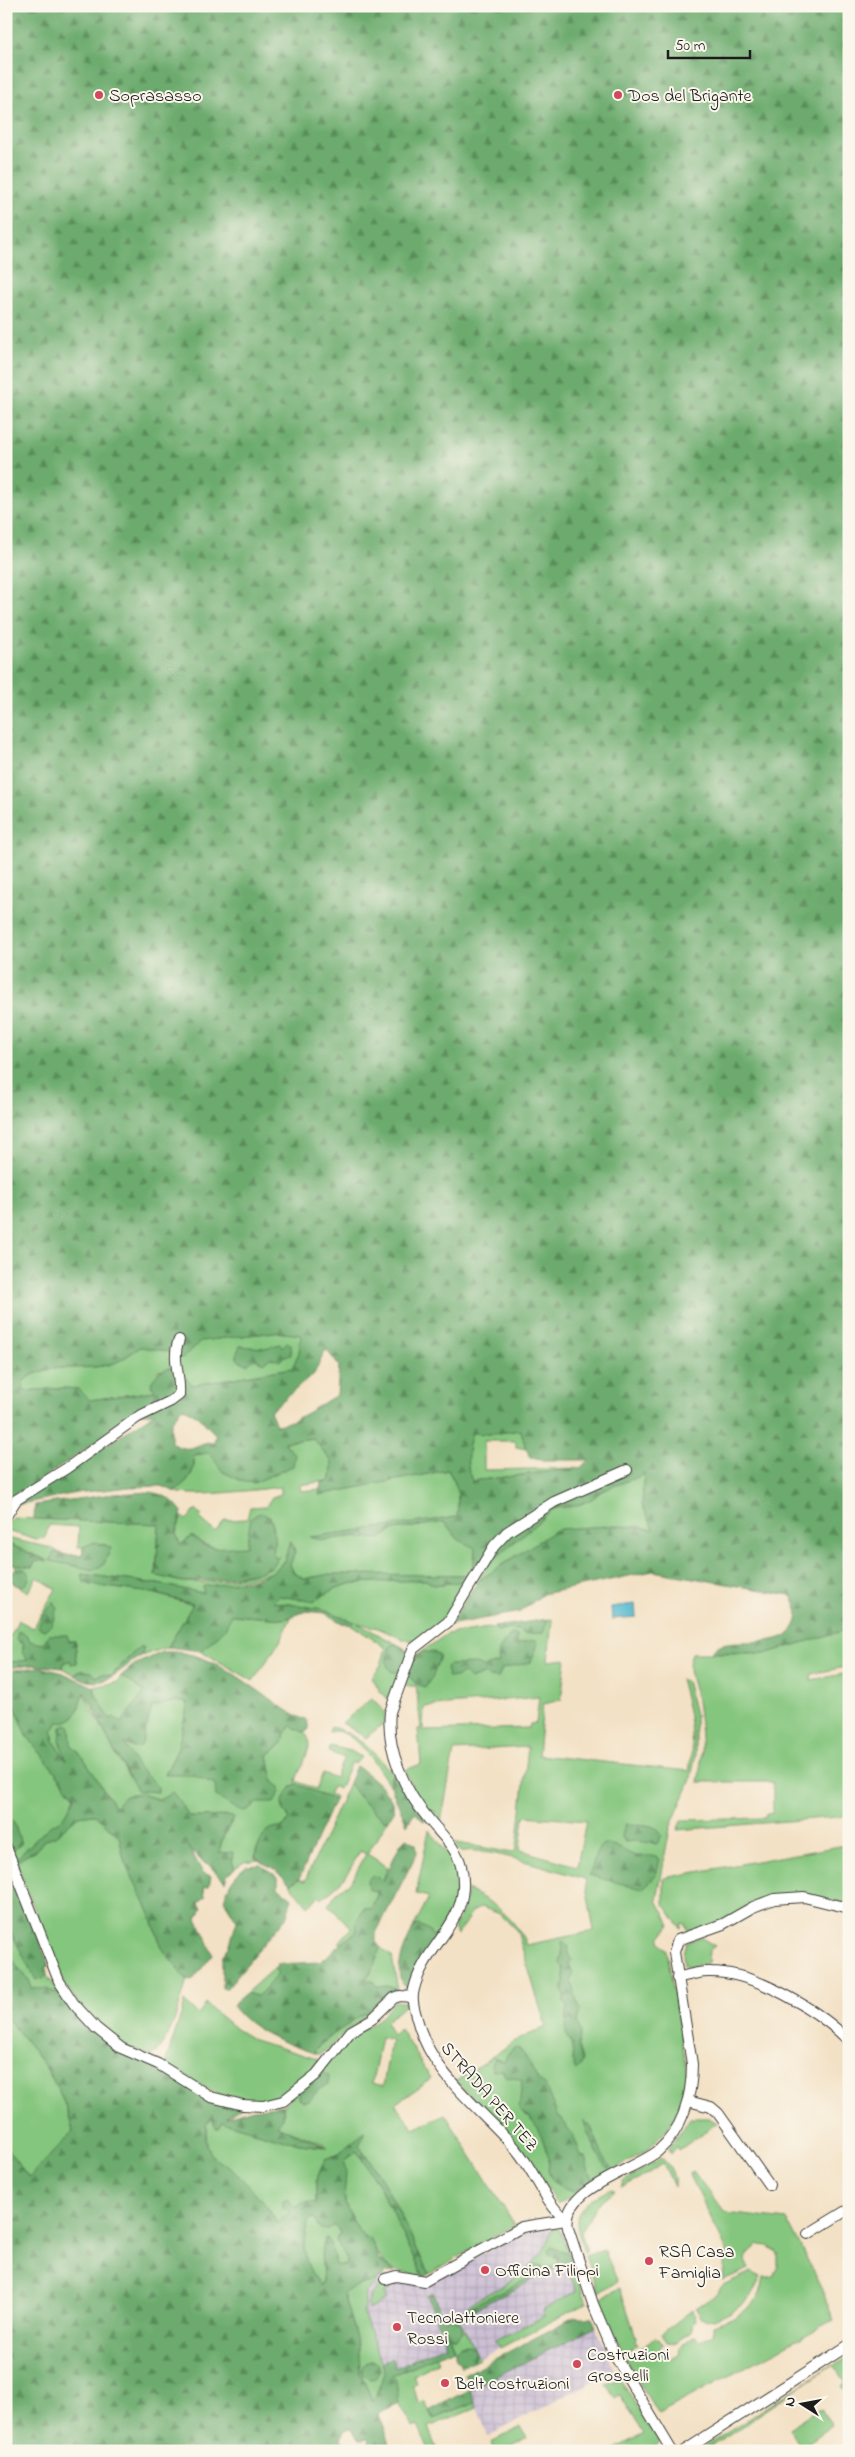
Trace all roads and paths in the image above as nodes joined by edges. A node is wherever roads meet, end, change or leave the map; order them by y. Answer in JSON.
{"nodes":[{"id":1,"x":178,"y":1340,"type":"dead end"},
{"id":2,"x":627,"y":1470,"type":"dead end"},
{"id":3,"x":6,"y":1516,"type":"edge"},
{"id":4,"x":6,"y":1847,"type":"edge"},
{"id":5,"x":849,"y":1908,"type":"edge"},
{"id":6,"x":678,"y":1978,"type":"junction"},
{"id":7,"x":412,"y":1997,"type":"junction"},
{"id":8,"x":849,"y":2041,"type":"edge"},
{"id":9,"x":688,"y":2101,"type":"junction"},
{"id":10,"x":769,"y":2185,"type":"dead end"},
{"id":11,"x":849,"y":2210,"type":"edge"},
{"id":12,"x":566,"y":2220,"type":"junction"},
{"id":13,"x":808,"y":2234,"type":"dead end"},
{"id":14,"x":385,"y":2279,"type":"dead end"},
{"id":15,"x":849,"y":2345,"type":"edge"},
{"id":16,"x":672,"y":2451,"type":"edge"},
{"id":17,"x":684,"y":2451,"type":"edge"}],
"edges":[{"from":1,"to":3,"type":"street"},
{"from":2,"to":7,"type":"street"},
{"from":4,"to":7,"type":"street"},
{"from":5,"to":6,"type":"street"},
{"from":6,"to":8,"type":"street"},
{"from":6,"to":9,"type":"street"},
{"from":7,"to":12,"type":"street","name":"STRADA PER TEZ"},
{"from":9,"to":10,"type":"street"},
{"from":9,"to":12,"type":"street"},
{"from":11,"to":13,"type":"street"},
{"from":12,"to":14,"type":"street"},
{"from":12,"to":16,"type":"street"},
{"from":15,"to":17,"type":"street"}]}
